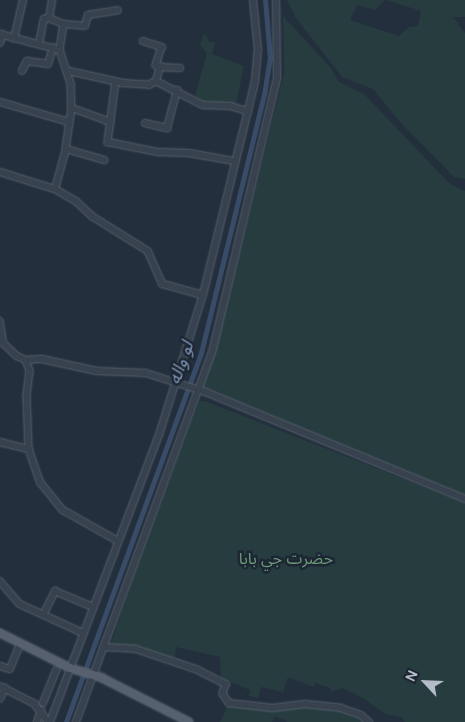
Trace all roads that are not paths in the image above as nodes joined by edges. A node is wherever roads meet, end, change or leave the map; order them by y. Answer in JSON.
{"nodes":[{"id":1,"x":24,"y":0,"type":"edge"},
{"id":2,"x":53,"y":0,"type":"edge"},
{"id":3,"x":253,"y":0,"type":"edge"},
{"id":4,"x":276,"y":0,"type":"edge"},
{"id":5,"x":118,"y":10,"type":"dead end"},
{"id":6,"x":49,"y":18,"type":"junction"},
{"id":7,"x":64,"y":24,"type":"junction"},
{"id":8,"x":1,"y":34,"type":"edge"},
{"id":9,"x":14,"y":39,"type":"junction"},
{"id":10,"x":143,"y":41,"type":"dead end"},
{"id":11,"x":0,"y":43,"type":"edge"},
{"id":12,"x":39,"y":44,"type":"junction"},
{"id":13,"x":53,"y":48,"type":"junction"},
{"id":14,"x":60,"y":50,"type":"junction"},
{"id":15,"x":160,"y":68,"type":"junction"},
{"id":16,"x":180,"y":68,"type":"dead end"},
{"id":17,"x":22,"y":71,"type":"dead end"},
{"id":18,"x":69,"y":71,"type":"junction"},
{"id":19,"x":116,"y":82,"type":"junction"},
{"id":20,"x":156,"y":82,"type":"junction"},
{"id":21,"x":177,"y":90,"type":"junction"},
{"id":22,"x":0,"y":102,"type":"edge"},
{"id":23,"x":72,"y":108,"type":"junction"},
{"id":24,"x":248,"y":111,"type":"junction"},
{"id":25,"x":69,"y":122,"type":"junction"},
{"id":26,"x":111,"y":122,"type":"junction"},
{"id":27,"x":145,"y":123,"type":"dead end"},
{"id":28,"x":66,"y":149,"type":"junction"},
{"id":29,"x":104,"y":160,"type":"dead end"},
{"id":30,"x":234,"y":161,"type":"junction"},
{"id":31,"x":0,"y":172,"type":"edge"},
{"id":32,"x":55,"y":189,"type":"junction"},
{"id":33,"x":202,"y":295,"type":"junction"},
{"id":34,"x":0,"y":321,"type":"edge"},
{"id":35,"x":2,"y":341,"type":"edge"},
{"id":36,"x":26,"y":360,"type":"junction"},
{"id":37,"x":177,"y":382,"type":"junction"},
{"id":38,"x":196,"y":389,"type":"junction"},
{"id":39,"x":0,"y":442,"type":"edge"},
{"id":40,"x":29,"y":449,"type":"junction"},
{"id":41,"x":465,"y":500,"type":"edge"},
{"id":42,"x":118,"y":541,"type":"junction"},
{"id":43,"x":0,"y":581,"type":"edge"},
{"id":44,"x":93,"y":607,"type":"junction"},
{"id":45,"x":43,"y":615,"type":"junction"},
{"id":46,"x":0,"y":629,"type":"edge"},
{"id":47,"x":83,"y":633,"type":"junction"},
{"id":48,"x":0,"y":634,"type":"edge"},
{"id":49,"x":20,"y":644,"type":"junction"},
{"id":50,"x":103,"y":647,"type":"junction"},
{"id":51,"x":0,"y":666,"type":"edge"},
{"id":52,"x":71,"y":668,"type":"junction"},
{"id":53,"x":56,"y":671,"type":"dead end"},
{"id":54,"x":90,"y":676,"type":"junction"},
{"id":55,"x":2,"y":687,"type":"edge"},
{"id":56,"x":0,"y":699,"type":"edge"},
{"id":57,"x":58,"y":700,"type":"junction"},
{"id":58,"x":35,"y":704,"type":"junction"},
{"id":59,"x":43,"y":704,"type":"junction"},
{"id":60,"x":41,"y":711,"type":"junction"},
{"id":61,"x":37,"y":722,"type":"edge"},
{"id":62,"x":49,"y":722,"type":"edge"},
{"id":63,"x":76,"y":722,"type":"edge"},
{"id":64,"x":179,"y":722,"type":"edge"},
{"id":65,"x":189,"y":722,"type":"edge"},
{"id":66,"x":369,"y":722,"type":"edge"}],
"edges":[{"from":1,"to":9,"type":"street"},
{"from":2,"to":6,"type":"street"},
{"from":3,"to":24,"type":"street"},
{"from":4,"to":38,"type":"street"},
{"from":5,"to":7,"type":"street"},
{"from":6,"to":7,"type":"street"},
{"from":6,"to":12,"type":"street"},
{"from":7,"to":14,"type":"street"},
{"from":8,"to":9,"type":"street"},
{"from":8,"to":11,"type":"street"},
{"from":9,"to":12,"type":"street"},
{"from":10,"to":15,"type":"street"},
{"from":12,"to":13,"type":"street"},
{"from":13,"to":14,"type":"street"},
{"from":13,"to":17,"type":"street"},
{"from":14,"to":18,"type":"street"},
{"from":15,"to":16,"type":"street"},
{"from":15,"to":20,"type":"street"},
{"from":18,"to":19,"type":"street"},
{"from":18,"to":23,"type":"street"},
{"from":19,"to":20,"type":"street"},
{"from":19,"to":26,"type":"street"},
{"from":20,"to":21,"type":"street"},
{"from":21,"to":24,"type":"street"},
{"from":21,"to":27,"type":"street"},
{"from":22,"to":25,"type":"street"},
{"from":23,"to":25,"type":"street"},
{"from":23,"to":26,"type":"street"},
{"from":24,"to":30,"type":"street"},
{"from":25,"to":28,"type":"street"},
{"from":26,"to":30,"type":"street"},
{"from":28,"to":29,"type":"street"},
{"from":28,"to":32,"type":"street"},
{"from":30,"to":33,"type":"street"},
{"from":31,"to":32,"type":"street"},
{"from":32,"to":33,"type":"street"},
{"from":33,"to":37,"type":"street"},
{"from":34,"to":35,"type":"street"},
{"from":35,"to":36,"type":"street"},
{"from":36,"to":37,"type":"street"},
{"from":36,"to":40,"type":"street"},
{"from":37,"to":38,"type":"street"},
{"from":37,"to":42,"type":"street"},
{"from":38,"to":41,"type":"street"},
{"from":38,"to":50,"type":"street"},
{"from":39,"to":40,"type":"street"},
{"from":40,"to":42,"type":"street"},
{"from":42,"to":44,"type":"street"},
{"from":43,"to":45,"type":"street"},
{"from":44,"to":45,"type":"street"},
{"from":44,"to":47,"type":"street"},
{"from":45,"to":47,"type":"street"},
{"from":46,"to":52,"type":"main road"},
{"from":47,"to":52,"type":"street"},
{"from":48,"to":49,"type":"main road"},
{"from":49,"to":51,"type":"street"},
{"from":49,"to":52,"type":"main road"},
{"from":50,"to":54,"type":"street"},
{"from":50,"to":66,"type":"street"},
{"from":52,"to":54,"type":"main road"},
{"from":52,"to":57,"type":"street"},
{"from":53,"to":59,"type":"street"},
{"from":54,"to":63,"type":"street"},
{"from":54,"to":64,"type":"main road"},
{"from":54,"to":65,"type":"main road"},
{"from":55,"to":56,"type":"street"},
{"from":55,"to":58,"type":"street"},
{"from":57,"to":59,"type":"street"},
{"from":57,"to":62,"type":"street"},
{"from":58,"to":59,"type":"street"},
{"from":58,"to":60,"type":"street"},
{"from":60,"to":61,"type":"street"},
{"from":60,"to":62,"type":"street"}]}
